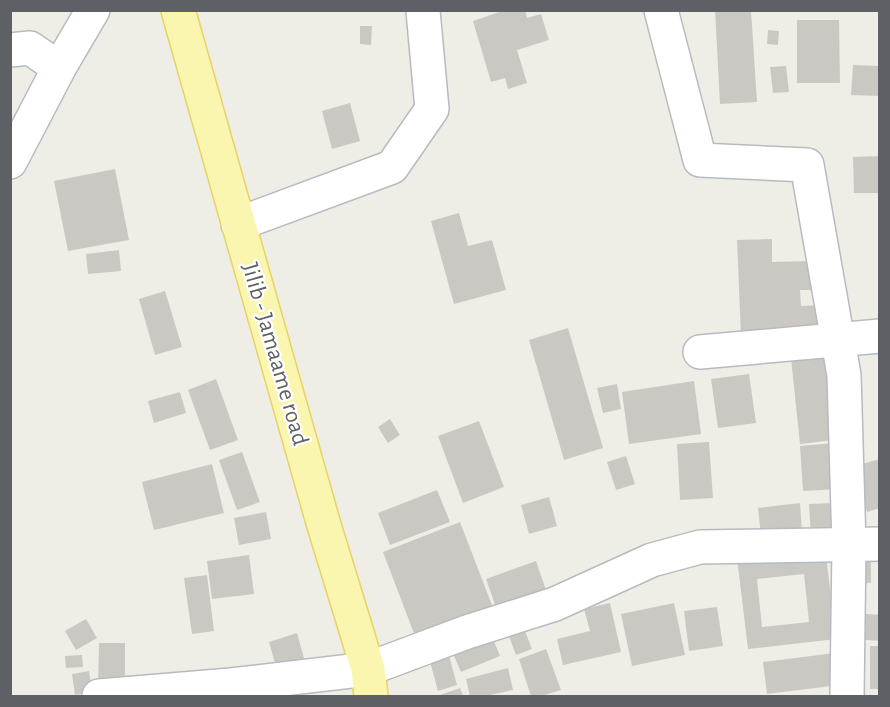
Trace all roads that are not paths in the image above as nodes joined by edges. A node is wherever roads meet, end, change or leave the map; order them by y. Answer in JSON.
{"nodes":[{"id":1,"x":93,"y":10,"type":"edge"},
{"id":2,"x":178,"y":10,"type":"edge"},
{"id":3,"x":661,"y":10,"type":"edge"},
{"id":4,"x":423,"y":11,"type":"edge"},
{"id":5,"x":10,"y":50,"type":"edge"},
{"id":6,"x":58,"y":68,"type":"junction"},
{"id":7,"x":10,"y":162,"type":"edge"},
{"id":8,"x":238,"y":224,"type":"junction"},
{"id":9,"x":879,"y":336,"type":"edge"},
{"id":10,"x":837,"y":339,"type":"junction"},
{"id":11,"x":700,"y":352,"type":"dead end"},
{"id":12,"x":864,"y":544,"type":"edge"},
{"id":13,"x":370,"y":682,"type":"edge"},
{"id":14,"x":231,"y":691,"type":"edge"},
{"id":15,"x":99,"y":696,"type":"edge"},
{"id":16,"x":847,"y":696,"type":"edge"}],
"edges":[{"from":1,"to":6,"type":"street"},
{"from":2,"to":8,"type":"main road","name":"Jilib - Jamaame road"},
{"from":3,"to":10,"type":"street"},
{"from":4,"to":8,"type":"street"},
{"from":5,"to":6,"type":"street"},
{"from":6,"to":7,"type":"street"},
{"from":8,"to":13,"type":"main road","name":"Jilib - Jamaame road"},
{"from":9,"to":10,"type":"street"},
{"from":10,"to":11,"type":"street"},
{"from":10,"to":12,"type":"street"},
{"from":12,"to":13,"type":"street"},
{"from":12,"to":16,"type":"street"},
{"from":13,"to":14,"type":"street"},
{"from":14,"to":15,"type":"street"}]}
